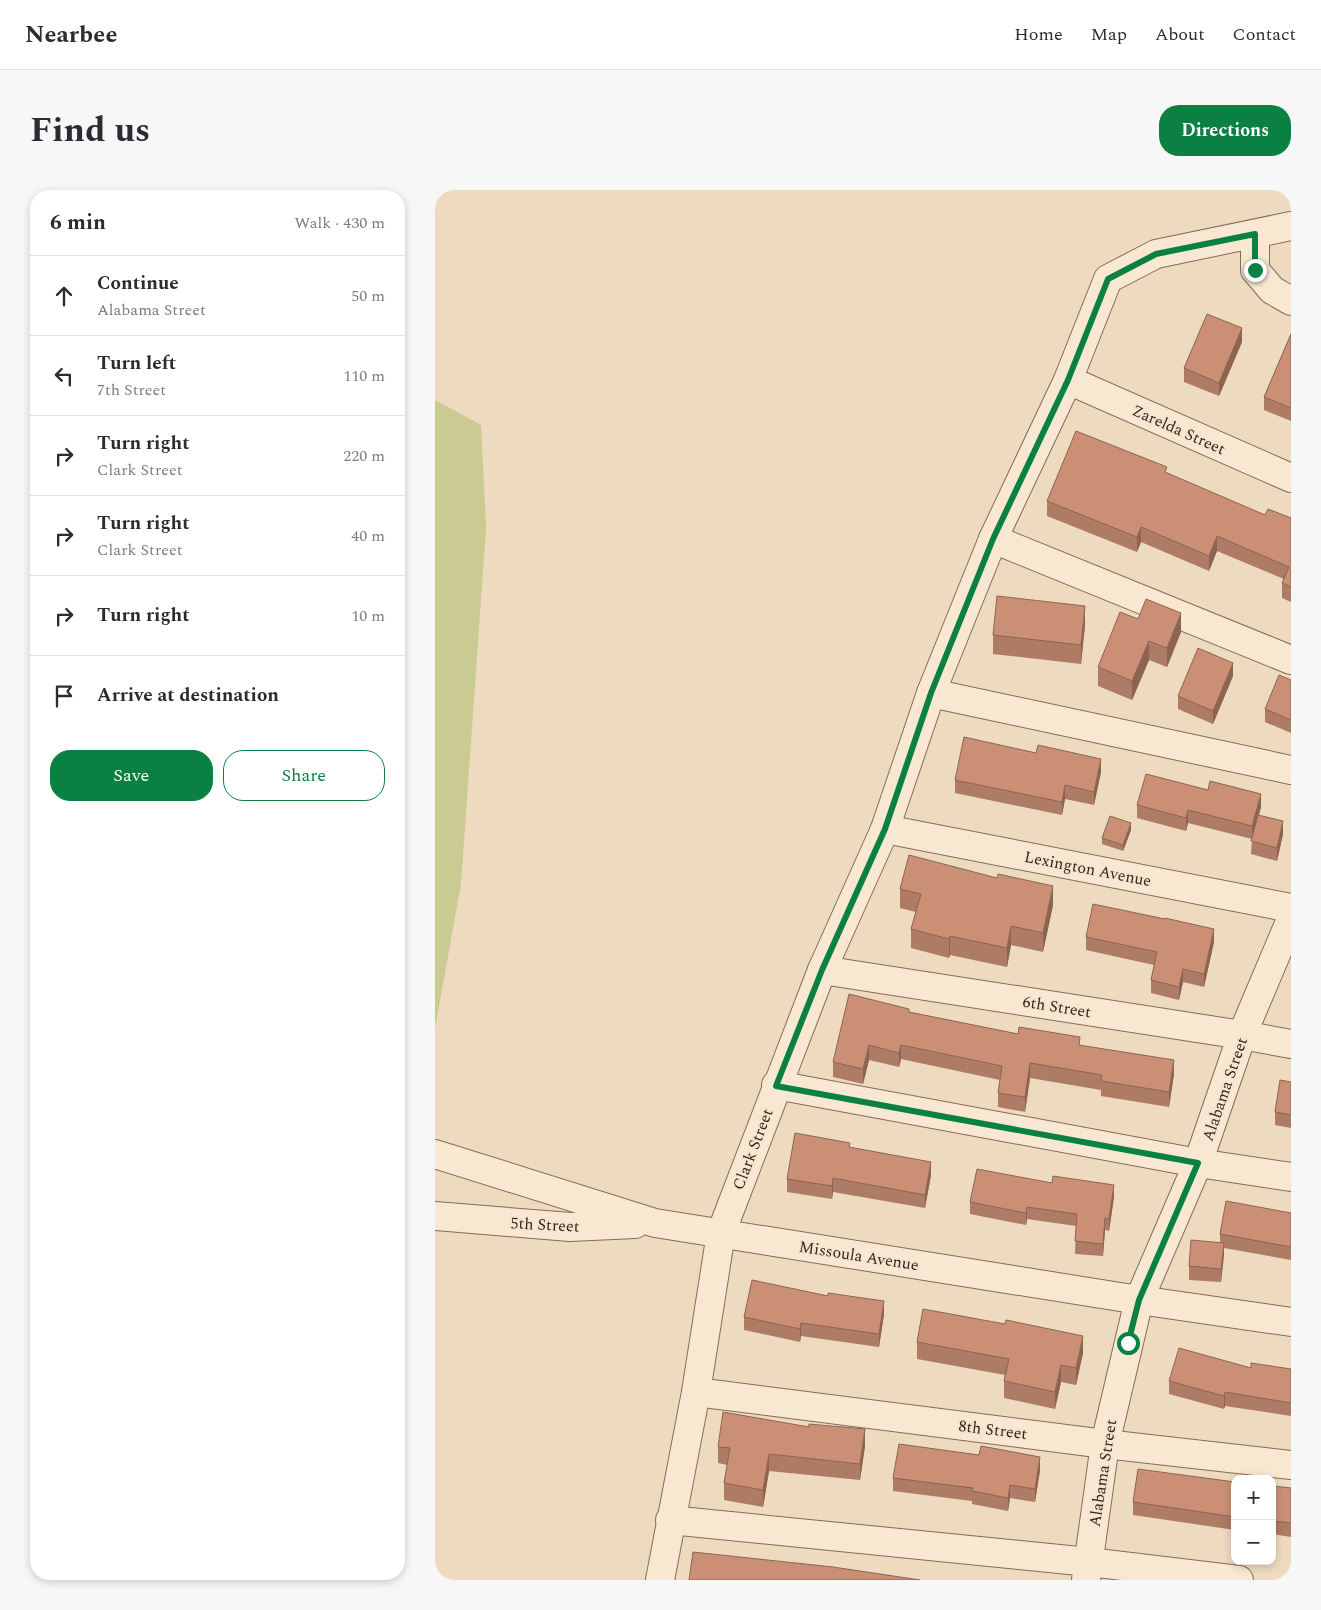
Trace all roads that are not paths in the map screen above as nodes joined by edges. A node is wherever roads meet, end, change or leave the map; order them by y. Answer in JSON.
{"nodes":[{"id":1,"x":1291,"y":226,"type":"edge"},
{"id":2,"x":1255,"y":234,"type":"junction"},
{"id":3,"x":1291,"y":301,"type":"edge"},
{"id":4,"x":1068,"y":380,"type":"junction"},
{"id":5,"x":1291,"y":478,"type":"edge"},
{"id":6,"x":993,"y":539,"type":"junction"},
{"id":7,"x":1291,"y":660,"type":"edge"},
{"id":8,"x":931,"y":693,"type":"junction"},
{"id":9,"x":1291,"y":770,"type":"edge"},
{"id":10,"x":885,"y":829,"type":"junction"},
{"id":11,"x":1291,"y":908,"type":"edge"},
{"id":12,"x":1291,"y":919,"type":"edge"},
{"id":13,"x":822,"y":970,"type":"junction"},
{"id":14,"x":1242,"y":1035,"type":"junction"},
{"id":15,"x":1291,"y":1044,"type":"edge"},
{"id":16,"x":776,"y":1086,"type":"junction"},
{"id":17,"x":435,"y":1154,"type":"edge"},
{"id":18,"x":1198,"y":1163,"type":"junction"},
{"id":19,"x":1291,"y":1177,"type":"edge"},
{"id":20,"x":435,"y":1216,"type":"edge"},
{"id":21,"x":655,"y":1223,"type":"junction"},
{"id":22,"x":721,"y":1233,"type":"junction"},
{"id":23,"x":1139,"y":1300,"type":"junction"},
{"id":24,"x":1291,"y":1322,"type":"edge"},
{"id":25,"x":696,"y":1392,"type":"junction"},
{"id":26,"x":1105,"y":1444,"type":"junction"},
{"id":27,"x":1291,"y":1465,"type":"edge"},
{"id":28,"x":670,"y":1520,"type":"junction"},
{"id":29,"x":1087,"y":1571,"type":"edge"},
{"id":30,"x":659,"y":1580,"type":"edge"},
{"id":31,"x":1239,"y":1580,"type":"edge"}],
"edges":[{"from":1,"to":2,"type":"street","name":"Clark Street"},
{"from":2,"to":3,"type":"street"},
{"from":2,"to":4,"type":"street","name":"Clark Street"},
{"from":4,"to":5,"type":"street","name":"Zarelda Street"},
{"from":4,"to":6,"type":"street","name":"Clark Street"},
{"from":6,"to":7,"type":"street"},
{"from":6,"to":8,"type":"street","name":"Clark Street"},
{"from":8,"to":9,"type":"street"},
{"from":8,"to":10,"type":"street","name":"Clark Street"},
{"from":10,"to":11,"type":"street","name":"Lexington Avenue"},
{"from":10,"to":13,"type":"street","name":"Clark Street"},
{"from":12,"to":14,"type":"street","name":"Alabama Street"},
{"from":13,"to":14,"type":"street","name":"6th Street"},
{"from":13,"to":16,"type":"street","name":"Clark Street"},
{"from":14,"to":15,"type":"street","name":"6th Street"},
{"from":14,"to":18,"type":"street","name":"Alabama Street"},
{"from":16,"to":18,"type":"street"},
{"from":16,"to":22,"type":"street","name":"Clark Street"},
{"from":17,"to":21,"type":"street","name":"Missoula Avenue"},
{"from":18,"to":19,"type":"street"},
{"from":18,"to":23,"type":"street","name":"Alabama Street"},
{"from":20,"to":21,"type":"street","name":"5th Street"},
{"from":21,"to":22,"type":"street","name":"Missoula Avenue"},
{"from":22,"to":23,"type":"street","name":"Missoula Avenue"},
{"from":22,"to":25,"type":"street","name":"Clark Street"},
{"from":23,"to":24,"type":"street","name":"Missoula Avenue"},
{"from":23,"to":26,"type":"street","name":"Alabama Street"},
{"from":25,"to":26,"type":"street","name":"8th Street"},
{"from":25,"to":28,"type":"street","name":"Clark Street"},
{"from":26,"to":27,"type":"street","name":"8th Street"},
{"from":26,"to":29,"type":"street","name":"Alabama Street"},
{"from":28,"to":29,"type":"street"},
{"from":28,"to":30,"type":"street","name":"Clark Street"},
{"from":29,"to":31,"type":"street"}]}
